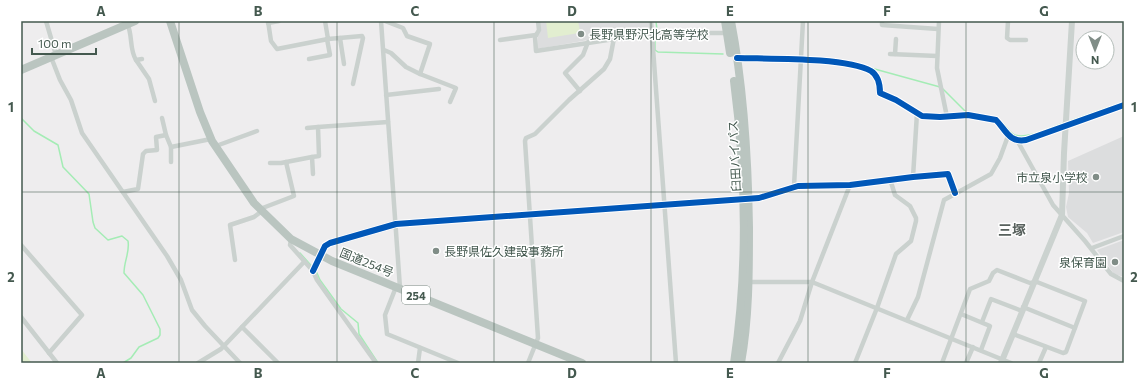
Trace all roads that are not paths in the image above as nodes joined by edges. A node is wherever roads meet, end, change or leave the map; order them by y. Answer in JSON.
{"nodes":[{"id":1,"x":46,"y":21,"type":"edge"},
{"id":2,"x":170,"y":21,"type":"edge"},
{"id":3,"x":279,"y":21,"type":"edge"},
{"id":4,"x":325,"y":21,"type":"edge"},
{"id":5,"x":381,"y":21,"type":"edge"},
{"id":6,"x":385,"y":21,"type":"edge"},
{"id":7,"x":538,"y":21,"type":"edge"},
{"id":8,"x":651,"y":21,"type":"edge"},
{"id":9,"x":725,"y":21,"type":"edge"},
{"id":10,"x":731,"y":21,"type":"edge"},
{"id":11,"x":803,"y":21,"type":"edge"},
{"id":12,"x":882,"y":21,"type":"edge"},
{"id":13,"x":939,"y":21,"type":"edge"},
{"id":14,"x":1008,"y":21,"type":"edge"},
{"id":15,"x":1072,"y":21,"type":"edge"},
{"id":16,"x":130,"y":22,"type":"edge"},
{"id":17,"x":268,"y":22,"type":"edge"},
{"id":18,"x":938,"y":29,"type":"junction"},
{"id":19,"x":653,"y":33,"type":"junction"},
{"id":20,"x":727,"y":33,"type":"junction"},
{"id":21,"x":536,"y":35,"type":"junction"},
{"id":22,"x":340,"y":38,"type":"junction"},
{"id":23,"x":614,"y":38,"type":"junction"},
{"id":24,"x":328,"y":39,"type":"junction"},
{"id":25,"x":896,"y":39,"type":"dead end"},
{"id":26,"x":500,"y":40,"type":"dead end"},
{"id":27,"x":1026,"y":40,"type":"dead end"},
{"id":28,"x":588,"y":42,"type":"junction"},
{"id":29,"x":384,"y":50,"type":"junction"},
{"id":30,"x":53,"y":56,"type":"junction"},
{"id":31,"x":937,"y":56,"type":"junction"},
{"id":32,"x":737,"y":58,"type":"junction"},
{"id":33,"x":142,"y":59,"type":"dead end"},
{"id":34,"x":309,"y":59,"type":"dead end"},
{"id":35,"x":136,"y":60,"type":"junction"},
{"id":36,"x":801,"y":61,"type":"junction"},
{"id":37,"x":344,"y":64,"type":"dead end"},
{"id":38,"x":21,"y":70,"type":"edge"},
{"id":39,"x":420,"y":74,"type":"junction"},
{"id":40,"x":353,"y":84,"type":"dead end"},
{"id":41,"x":439,"y":89,"type":"dead end"},
{"id":42,"x":580,"y":91,"type":"junction"},
{"id":43,"x":386,"y":95,"type":"junction"},
{"id":44,"x":155,"y":101,"type":"dead end"},
{"id":45,"x":450,"y":102,"type":"dead end"},
{"id":46,"x":1124,"y":105,"type":"edge"},
{"id":47,"x":917,"y":113,"type":"junction"},
{"id":48,"x":947,"y":117,"type":"junction"},
{"id":49,"x":162,"y":118,"type":"dead end"},
{"id":50,"x":388,"y":122,"type":"junction"},
{"id":51,"x":1066,"y":126,"type":"junction"},
{"id":52,"x":318,"y":127,"type":"junction"},
{"id":53,"x":307,"y":128,"type":"dead end"},
{"id":54,"x":257,"y":131,"type":"dead end"},
{"id":55,"x":155,"y":132,"type":"dead end"},
{"id":56,"x":166,"y":135,"type":"junction"},
{"id":57,"x":1008,"y":136,"type":"junction"},
{"id":58,"x":156,"y":137,"type":"junction"},
{"id":59,"x":1017,"y":140,"type":"junction"},
{"id":60,"x":213,"y":143,"type":"junction"},
{"id":61,"x":171,"y":147,"type":"junction"},
{"id":62,"x":312,"y":157,"type":"junction"},
{"id":63,"x":171,"y":162,"type":"dead end"},
{"id":64,"x":286,"y":162,"type":"junction"},
{"id":65,"x":270,"y":163,"type":"dead end"},
{"id":66,"x":313,"y":174,"type":"dead end"},
{"id":67,"x":913,"y":177,"type":"junction"},
{"id":68,"x":890,"y":180,"type":"junction"},
{"id":69,"x":850,"y":185,"type":"junction"},
{"id":70,"x":794,"y":186,"type":"junction"},
{"id":71,"x":123,"y":192,"type":"junction"},
{"id":72,"x":955,"y":193,"type":"junction"},
{"id":73,"x":745,"y":199,"type":"junction"},
{"id":74,"x":665,"y":204,"type":"junction"},
{"id":75,"x":261,"y":210,"type":"junction"},
{"id":76,"x":530,"y":214,"type":"junction"},
{"id":77,"x":1062,"y":215,"type":"junction"},
{"id":78,"x":396,"y":224,"type":"junction"},
{"id":79,"x":1124,"y":236,"type":"edge"},
{"id":80,"x":291,"y":239,"type":"junction"},
{"id":81,"x":21,"y":245,"type":"edge"},
{"id":82,"x":1092,"y":248,"type":"junction"},
{"id":83,"x":320,"y":256,"type":"junction"},
{"id":84,"x":235,"y":260,"type":"dead end"},
{"id":85,"x":304,"y":262,"type":"junction"},
{"id":86,"x":313,"y":271,"type":"junction"},
{"id":87,"x":1124,"y":281,"type":"edge"},
{"id":88,"x":748,"y":282,"type":"junction"},
{"id":89,"x":812,"y":282,"type":"junction"},
{"id":90,"x":1033,"y":283,"type":"junction"},
{"id":91,"x":398,"y":288,"type":"junction"},
{"id":92,"x":877,"y":308,"type":"junction"},
{"id":93,"x":1023,"y":309,"type":"junction"},
{"id":94,"x":961,"y":314,"type":"junction"},
{"id":95,"x":21,"y":317,"type":"edge"},
{"id":96,"x":907,"y":320,"type":"junction"},
{"id":97,"x":982,"y":322,"type":"junction"},
{"id":98,"x":242,"y":327,"type":"junction"},
{"id":99,"x":1075,"y":328,"type":"junction"},
{"id":100,"x":1013,"y":334,"type":"junction"},
{"id":101,"x":952,"y":338,"type":"junction"},
{"id":102,"x":536,"y":344,"type":"junction"},
{"id":103,"x":224,"y":346,"type":"junction"},
{"id":104,"x":1046,"y":346,"type":"junction"},
{"id":105,"x":973,"y":347,"type":"junction"},
{"id":106,"x":420,"y":348,"type":"junction"},
{"id":107,"x":981,"y":350,"type":"junction"},
{"id":108,"x":49,"y":353,"type":"junction"},
{"id":109,"x":1002,"y":361,"type":"edge"},
{"id":110,"x":57,"y":363,"type":"edge"},
{"id":111,"x":198,"y":363,"type":"edge"},
{"id":112,"x":240,"y":363,"type":"edge"},
{"id":113,"x":278,"y":363,"type":"edge"},
{"id":114,"x":376,"y":363,"type":"edge"},
{"id":115,"x":418,"y":363,"type":"edge"},
{"id":116,"x":458,"y":363,"type":"edge"},
{"id":117,"x":528,"y":363,"type":"edge"},
{"id":118,"x":582,"y":363,"type":"edge"},
{"id":119,"x":676,"y":363,"type":"edge"},
{"id":120,"x":734,"y":363,"type":"edge"},
{"id":121,"x":741,"y":363,"type":"edge"},
{"id":122,"x":778,"y":363,"type":"edge"},
{"id":123,"x":855,"y":363,"type":"edge"},
{"id":124,"x":942,"y":363,"type":"edge"},
{"id":125,"x":966,"y":363,"type":"edge"},
{"id":126,"x":1012,"y":363,"type":"edge"},
{"id":127,"x":1039,"y":363,"type":"edge"}],
"edges":[{"from":1,"to":30,"type":"street"},
{"from":2,"to":60,"type":"highway","name":"国道254号","number":"254"},
{"from":3,"to":17,"type":"street"},
{"from":4,"to":24,"type":"street"},
{"from":5,"to":29,"type":"street"},
{"from":6,"to":39,"type":"street"},
{"from":7,"to":21,"type":"street"},
{"from":8,"to":19,"type":"street"},
{"from":9,"to":20,"type":"highway","name":"臼田バイパス"},
{"from":10,"to":32,"type":"highway","name":"臼田バイパス"},
{"from":11,"to":36,"type":"street"},
{"from":12,"to":18,"type":"street"},
{"from":13,"to":18,"type":"street"},
{"from":14,"to":27,"type":"street"},
{"from":15,"to":51,"type":"street"},
{"from":16,"to":30,"type":"highway"},
{"from":16,"to":35,"type":"street"},
{"from":17,"to":24,"type":"street"},
{"from":18,"to":31,"type":"street"},
{"from":19,"to":20,"type":"street"},
{"from":19,"to":23,"type":"street"},
{"from":19,"to":74,"type":"street"},
{"from":20,"to":73,"type":"highway","name":"臼田バイパス"},
{"from":21,"to":26,"type":"street"},
{"from":21,"to":28,"type":"street"},
{"from":22,"to":24,"type":"street"},
{"from":22,"to":37,"type":"street"},
{"from":22,"to":40,"type":"street"},
{"from":23,"to":28,"type":"street"},
{"from":23,"to":42,"type":"street"},
{"from":24,"to":34,"type":"street"},
{"from":25,"to":31,"type":"street"},
{"from":28,"to":42,"type":"street"},
{"from":29,"to":39,"type":"street"},
{"from":29,"to":43,"type":"street"},
{"from":30,"to":38,"type":"highway"},
{"from":30,"to":71,"type":"street"},
{"from":31,"to":48,"type":"street"},
{"from":32,"to":36,"type":"street"},
{"from":32,"to":73,"type":"highway","name":"臼田バイパス"},
{"from":33,"to":35,"type":"street"},
{"from":35,"to":44,"type":"street"},
{"from":36,"to":47,"type":"street"},
{"from":36,"to":70,"type":"street"},
{"from":39,"to":45,"type":"street"},
{"from":41,"to":43,"type":"street"},
{"from":42,"to":76,"type":"street"},
{"from":43,"to":50,"type":"street"},
{"from":46,"to":51,"type":"street"},
{"from":47,"to":48,"type":"street"},
{"from":47,"to":67,"type":"street"},
{"from":48,"to":57,"type":"street"},
{"from":49,"to":56,"type":"street"},
{"from":50,"to":52,"type":"street"},
{"from":50,"to":78,"type":"street"},
{"from":51,"to":59,"type":"street"},
{"from":51,"to":77,"type":"street"},
{"from":52,"to":53,"type":"street"},
{"from":52,"to":62,"type":"street"},
{"from":54,"to":60,"type":"street"},
{"from":55,"to":58,"type":"street"},
{"from":56,"to":58,"type":"street"},
{"from":56,"to":61,"type":"street"},
{"from":57,"to":59,"type":"street"},
{"from":57,"to":72,"type":"street"},
{"from":58,"to":71,"type":"street"},
{"from":59,"to":77,"type":"street"},
{"from":60,"to":61,"type":"street"},
{"from":60,"to":75,"type":"highway","name":"国道254号","number":"254"},
{"from":61,"to":63,"type":"street"},
{"from":62,"to":64,"type":"street"},
{"from":62,"to":66,"type":"street"},
{"from":64,"to":65,"type":"street"},
{"from":64,"to":75,"type":"street"},
{"from":67,"to":68,"type":"street"},
{"from":67,"to":72,"type":"street"},
{"from":68,"to":69,"type":"street"},
{"from":68,"to":92,"type":"street"},
{"from":69,"to":70,"type":"street"},
{"from":69,"to":89,"type":"street"},
{"from":70,"to":73,"type":"street"},
{"from":71,"to":103,"type":"street"},
{"from":72,"to":96,"type":"street"},
{"from":73,"to":74,"type":"street"},
{"from":73,"to":88,"type":"highway","name":"臼田バイパス"},
{"from":73,"to":120,"type":"highway","name":"臼田バイパス"},
{"from":74,"to":76,"type":"street"},
{"from":74,"to":119,"type":"street"},
{"from":75,"to":80,"type":"highway","name":"国道254号","number":"254"},
{"from":75,"to":84,"type":"street"},
{"from":76,"to":78,"type":"street"},
{"from":76,"to":102,"type":"street"},
{"from":77,"to":82,"type":"street"},
{"from":77,"to":90,"type":"street"},
{"from":78,"to":83,"type":"street"},
{"from":78,"to":91,"type":"street"},
{"from":79,"to":82,"type":"street"},
{"from":80,"to":83,"type":"highway","name":"国道254号","number":"254"},
{"from":80,"to":85,"type":"street"},
{"from":81,"to":108,"type":"street"},
{"from":82,"to":87,"type":"street"},
{"from":83,"to":86,"type":"street"},
{"from":83,"to":91,"type":"highway","name":"国道254号","number":"254"},
{"from":85,"to":86,"type":"street"},
{"from":85,"to":98,"type":"street"},
{"from":86,"to":114,"type":"street"},
{"from":88,"to":89,"type":"street"},
{"from":88,"to":121,"type":"highway","name":"臼田バイパス"},
{"from":89,"to":92,"type":"street"},
{"from":89,"to":122,"type":"street"},
{"from":90,"to":93,"type":"street"},
{"from":90,"to":94,"type":"street"},
{"from":90,"to":99,"type":"street"},
{"from":91,"to":102,"type":"highway","name":"国道254号","number":"254"},
{"from":91,"to":106,"type":"street"},
{"from":92,"to":96,"type":"street"},
{"from":92,"to":123,"type":"street"},
{"from":93,"to":97,"type":"street"},
{"from":93,"to":99,"type":"street"},
{"from":93,"to":100,"type":"street"},
{"from":94,"to":97,"type":"street"},
{"from":94,"to":101,"type":"street"},
{"from":95,"to":108,"type":"street"},
{"from":96,"to":101,"type":"street"},
{"from":97,"to":107,"type":"street"},
{"from":98,"to":103,"type":"street"},
{"from":98,"to":113,"type":"street"},
{"from":99,"to":104,"type":"street"},
{"from":100,"to":104,"type":"street"},
{"from":100,"to":109,"type":"street"},
{"from":101,"to":105,"type":"street"},
{"from":101,"to":124,"type":"street"},
{"from":102,"to":117,"type":"street"},
{"from":102,"to":118,"type":"highway","name":"国道254号","number":"254"},
{"from":103,"to":111,"type":"street"},
{"from":103,"to":112,"type":"street"},
{"from":104,"to":127,"type":"street"},
{"from":105,"to":107,"type":"street"},
{"from":105,"to":125,"type":"street"},
{"from":106,"to":115,"type":"street"},
{"from":106,"to":116,"type":"street"},
{"from":107,"to":109,"type":"street"},
{"from":108,"to":110,"type":"street"},
{"from":109,"to":126,"type":"street"}]}
